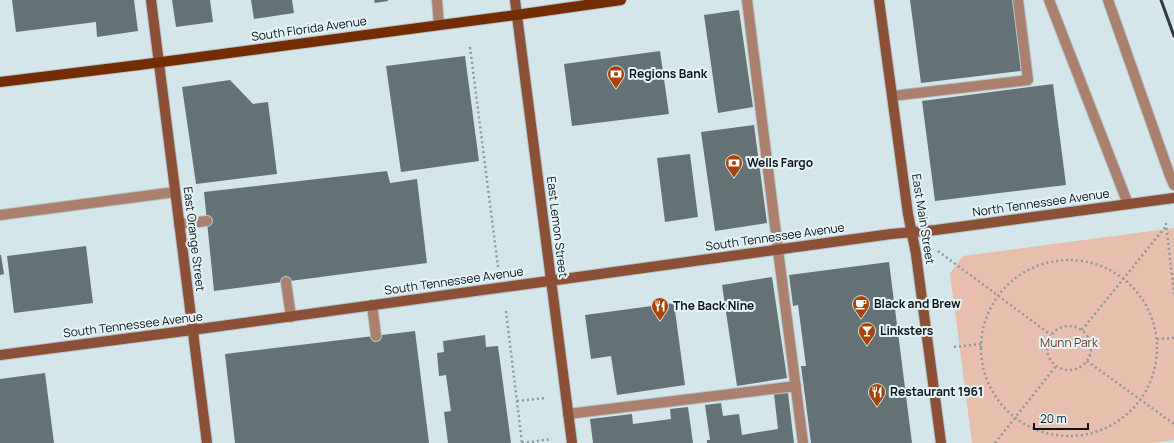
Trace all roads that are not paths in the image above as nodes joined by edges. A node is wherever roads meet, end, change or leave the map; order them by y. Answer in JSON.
{"nodes":[{"id":1,"x":151,"y":0,"type":"edge"},
{"id":2,"x":437,"y":0,"type":"edge"},
{"id":3,"x":515,"y":0,"type":"edge"},
{"id":4,"x":622,"y":0,"type":"edge"},
{"id":5,"x":747,"y":0,"type":"edge"},
{"id":6,"x":879,"y":0,"type":"edge"},
{"id":7,"x":1018,"y":0,"type":"edge"},
{"id":8,"x":1049,"y":0,"type":"edge"},
{"id":9,"x":1108,"y":0,"type":"edge"},
{"id":10,"x":516,"y":15,"type":"junction"},
{"id":11,"x":439,"y":25,"type":"junction"},
{"id":12,"x":159,"y":63,"type":"junction"},
{"id":13,"x":0,"y":82,"type":"edge"},
{"id":14,"x":892,"y":96,"type":"junction"},
{"id":15,"x":1174,"y":185,"type":"edge"},
{"id":16,"x":175,"y":192,"type":"junction"},
{"id":17,"x":1174,"y":198,"type":"edge"},
{"id":18,"x":1128,"y":204,"type":"junction"},
{"id":19,"x":0,"y":215,"type":"edge"},
{"id":20,"x":207,"y":221,"type":"dead end"},
{"id":21,"x":179,"y":224,"type":"junction"},
{"id":22,"x":912,"y":232,"type":"junction"},
{"id":23,"x":778,"y":250,"type":"junction"},
{"id":24,"x":551,"y":281,"type":"junction"},
{"id":25,"x":286,"y":282,"type":"dead end"},
{"id":26,"x":372,"y":305,"type":"junction"},
{"id":27,"x":290,"y":316,"type":"junction"},
{"id":28,"x":192,"y":330,"type":"junction"},
{"id":29,"x":376,"y":336,"type":"dead end"},
{"id":30,"x":0,"y":355,"type":"edge"},
{"id":31,"x":796,"y":386,"type":"junction"},
{"id":32,"x":568,"y":414,"type":"junction"},
{"id":33,"x":207,"y":443,"type":"edge"},
{"id":34,"x":572,"y":443,"type":"edge"},
{"id":35,"x":803,"y":443,"type":"edge"},
{"id":36,"x":941,"y":443,"type":"edge"}],
"edges":[{"from":1,"to":12,"type":"street","name":"East Orange Street"},
{"from":2,"to":11,"type":"lane"},
{"from":3,"to":10,"type":"street","name":"East Lemon Street"},
{"from":4,"to":10,"type":"main road","name":"South Florida Avenue"},
{"from":5,"to":23,"type":"lane"},
{"from":6,"to":14,"type":"street","name":"East Main Street"},
{"from":7,"to":14,"type":"lane"},
{"from":8,"to":18,"type":"lane"},
{"from":9,"to":15,"type":"lane"},
{"from":10,"to":11,"type":"main road","name":"South Florida Avenue"},
{"from":10,"to":24,"type":"street","name":"East Lemon Street"},
{"from":11,"to":12,"type":"main road","name":"South Florida Avenue"},
{"from":12,"to":13,"type":"main road","name":"South Florida Avenue"},
{"from":12,"to":16,"type":"street","name":"East Orange Street"},
{"from":14,"to":22,"type":"street","name":"East Main Street"},
{"from":16,"to":19,"type":"lane"},
{"from":16,"to":21,"type":"street","name":"East Orange Street"},
{"from":17,"to":18,"type":"street","name":"North Tennessee Avenue"},
{"from":18,"to":22,"type":"street","name":"North Tennessee Avenue"},
{"from":20,"to":21,"type":"lane"},
{"from":21,"to":28,"type":"street","name":"East Orange Street"},
{"from":22,"to":23,"type":"street","name":"South Tennessee Avenue"},
{"from":22,"to":36,"type":"street","name":"East Main Street"},
{"from":23,"to":24,"type":"street","name":"South Tennessee Avenue"},
{"from":23,"to":31,"type":"lane"},
{"from":24,"to":26,"type":"street","name":"South Tennessee Avenue"},
{"from":24,"to":32,"type":"street","name":"East Lemon Street"},
{"from":25,"to":27,"type":"lane"},
{"from":26,"to":27,"type":"street","name":"South Tennessee Avenue"},
{"from":26,"to":29,"type":"lane"},
{"from":27,"to":28,"type":"street","name":"South Tennessee Avenue"},
{"from":28,"to":30,"type":"street","name":"South Tennessee Avenue"},
{"from":28,"to":33,"type":"street","name":"East Orange Street"},
{"from":31,"to":32,"type":"lane"},
{"from":31,"to":35,"type":"lane"},
{"from":32,"to":34,"type":"street","name":"East Lemon Street"}]}
